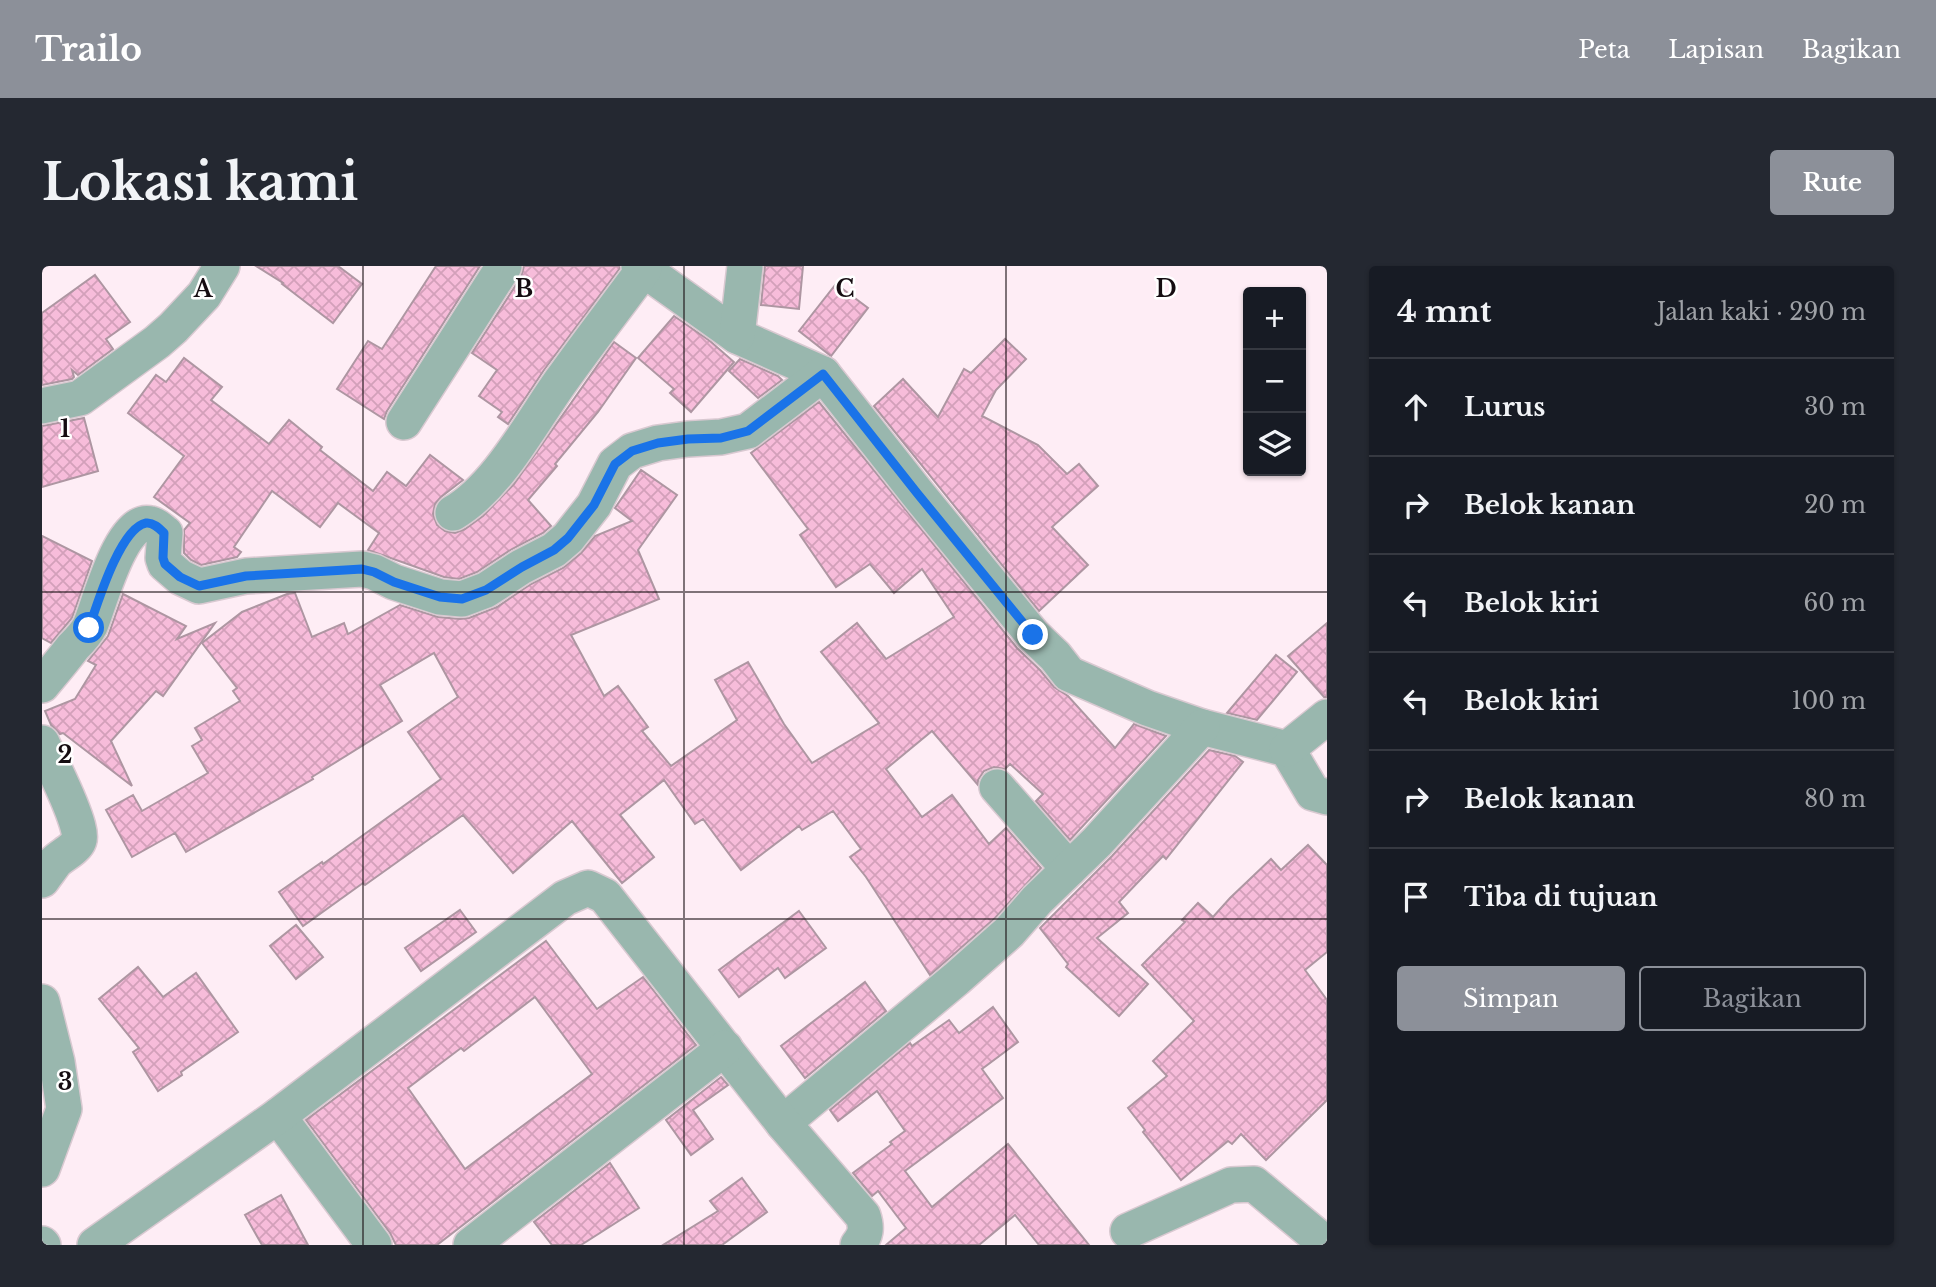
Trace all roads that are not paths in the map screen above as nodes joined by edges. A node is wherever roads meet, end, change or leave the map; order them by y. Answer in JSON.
{"nodes":[{"id":1,"x":222,"y":266,"type":"edge"},
{"id":2,"x":504,"y":266,"type":"edge"},
{"id":3,"x":745,"y":266,"type":"edge"},
{"id":4,"x":641,"y":268,"type":"edge"},
{"id":5,"x":737,"y":336,"type":"junction"},
{"id":6,"x":823,"y":374,"type":"junction"},
{"id":7,"x":42,"y":406,"type":"edge"},
{"id":8,"x":404,"y":422,"type":"dead end"},
{"id":9,"x":453,"y":513,"type":"dead end"},
{"id":10,"x":42,"y":685,"type":"edge"},
{"id":11,"x":1327,"y":717,"type":"edge"},
{"id":12,"x":1202,"y":727,"type":"junction"},
{"id":13,"x":42,"y":743,"type":"edge"},
{"id":14,"x":1287,"y":749,"type":"junction"},
{"id":15,"x":997,"y":786,"type":"dead end"},
{"id":16,"x":1327,"y":797,"type":"edge"},
{"id":17,"x":1069,"y":869,"type":"junction"},
{"id":18,"x":42,"y":880,"type":"edge"},
{"id":19,"x":42,"y":1002,"type":"edge"},
{"id":20,"x":725,"y":1048,"type":"junction"},
{"id":21,"x":278,"y":1116,"type":"junction"},
{"id":22,"x":783,"y":1122,"type":"junction"},
{"id":23,"x":42,"y":1169,"type":"edge"},
{"id":24,"x":1128,"y":1231,"type":"dead end"},
{"id":25,"x":95,"y":1245,"type":"edge"},
{"id":26,"x":374,"y":1245,"type":"edge"},
{"id":27,"x":471,"y":1245,"type":"edge"},
{"id":28,"x":858,"y":1245,"type":"edge"},
{"id":29,"x":1325,"y":1245,"type":"edge"}],
"edges":[{"from":1,"to":7,"type":"street"},
{"from":2,"to":8,"type":"street"},
{"from":3,"to":5,"type":"street"},
{"from":4,"to":5,"type":"street"},
{"from":4,"to":9,"type":"street"},
{"from":5,"to":6,"type":"street"},
{"from":6,"to":10,"type":"street"},
{"from":6,"to":12,"type":"street"},
{"from":11,"to":14,"type":"street"},
{"from":12,"to":14,"type":"street"},
{"from":12,"to":17,"type":"street"},
{"from":13,"to":18,"type":"street"},
{"from":14,"to":16,"type":"street"},
{"from":15,"to":17,"type":"street"},
{"from":17,"to":22,"type":"street"},
{"from":19,"to":23,"type":"street"},
{"from":20,"to":21,"type":"street"},
{"from":20,"to":22,"type":"street"},
{"from":20,"to":27,"type":"street"},
{"from":21,"to":25,"type":"street"},
{"from":21,"to":26,"type":"street"},
{"from":22,"to":28,"type":"street"},
{"from":24,"to":29,"type":"street"}]}
